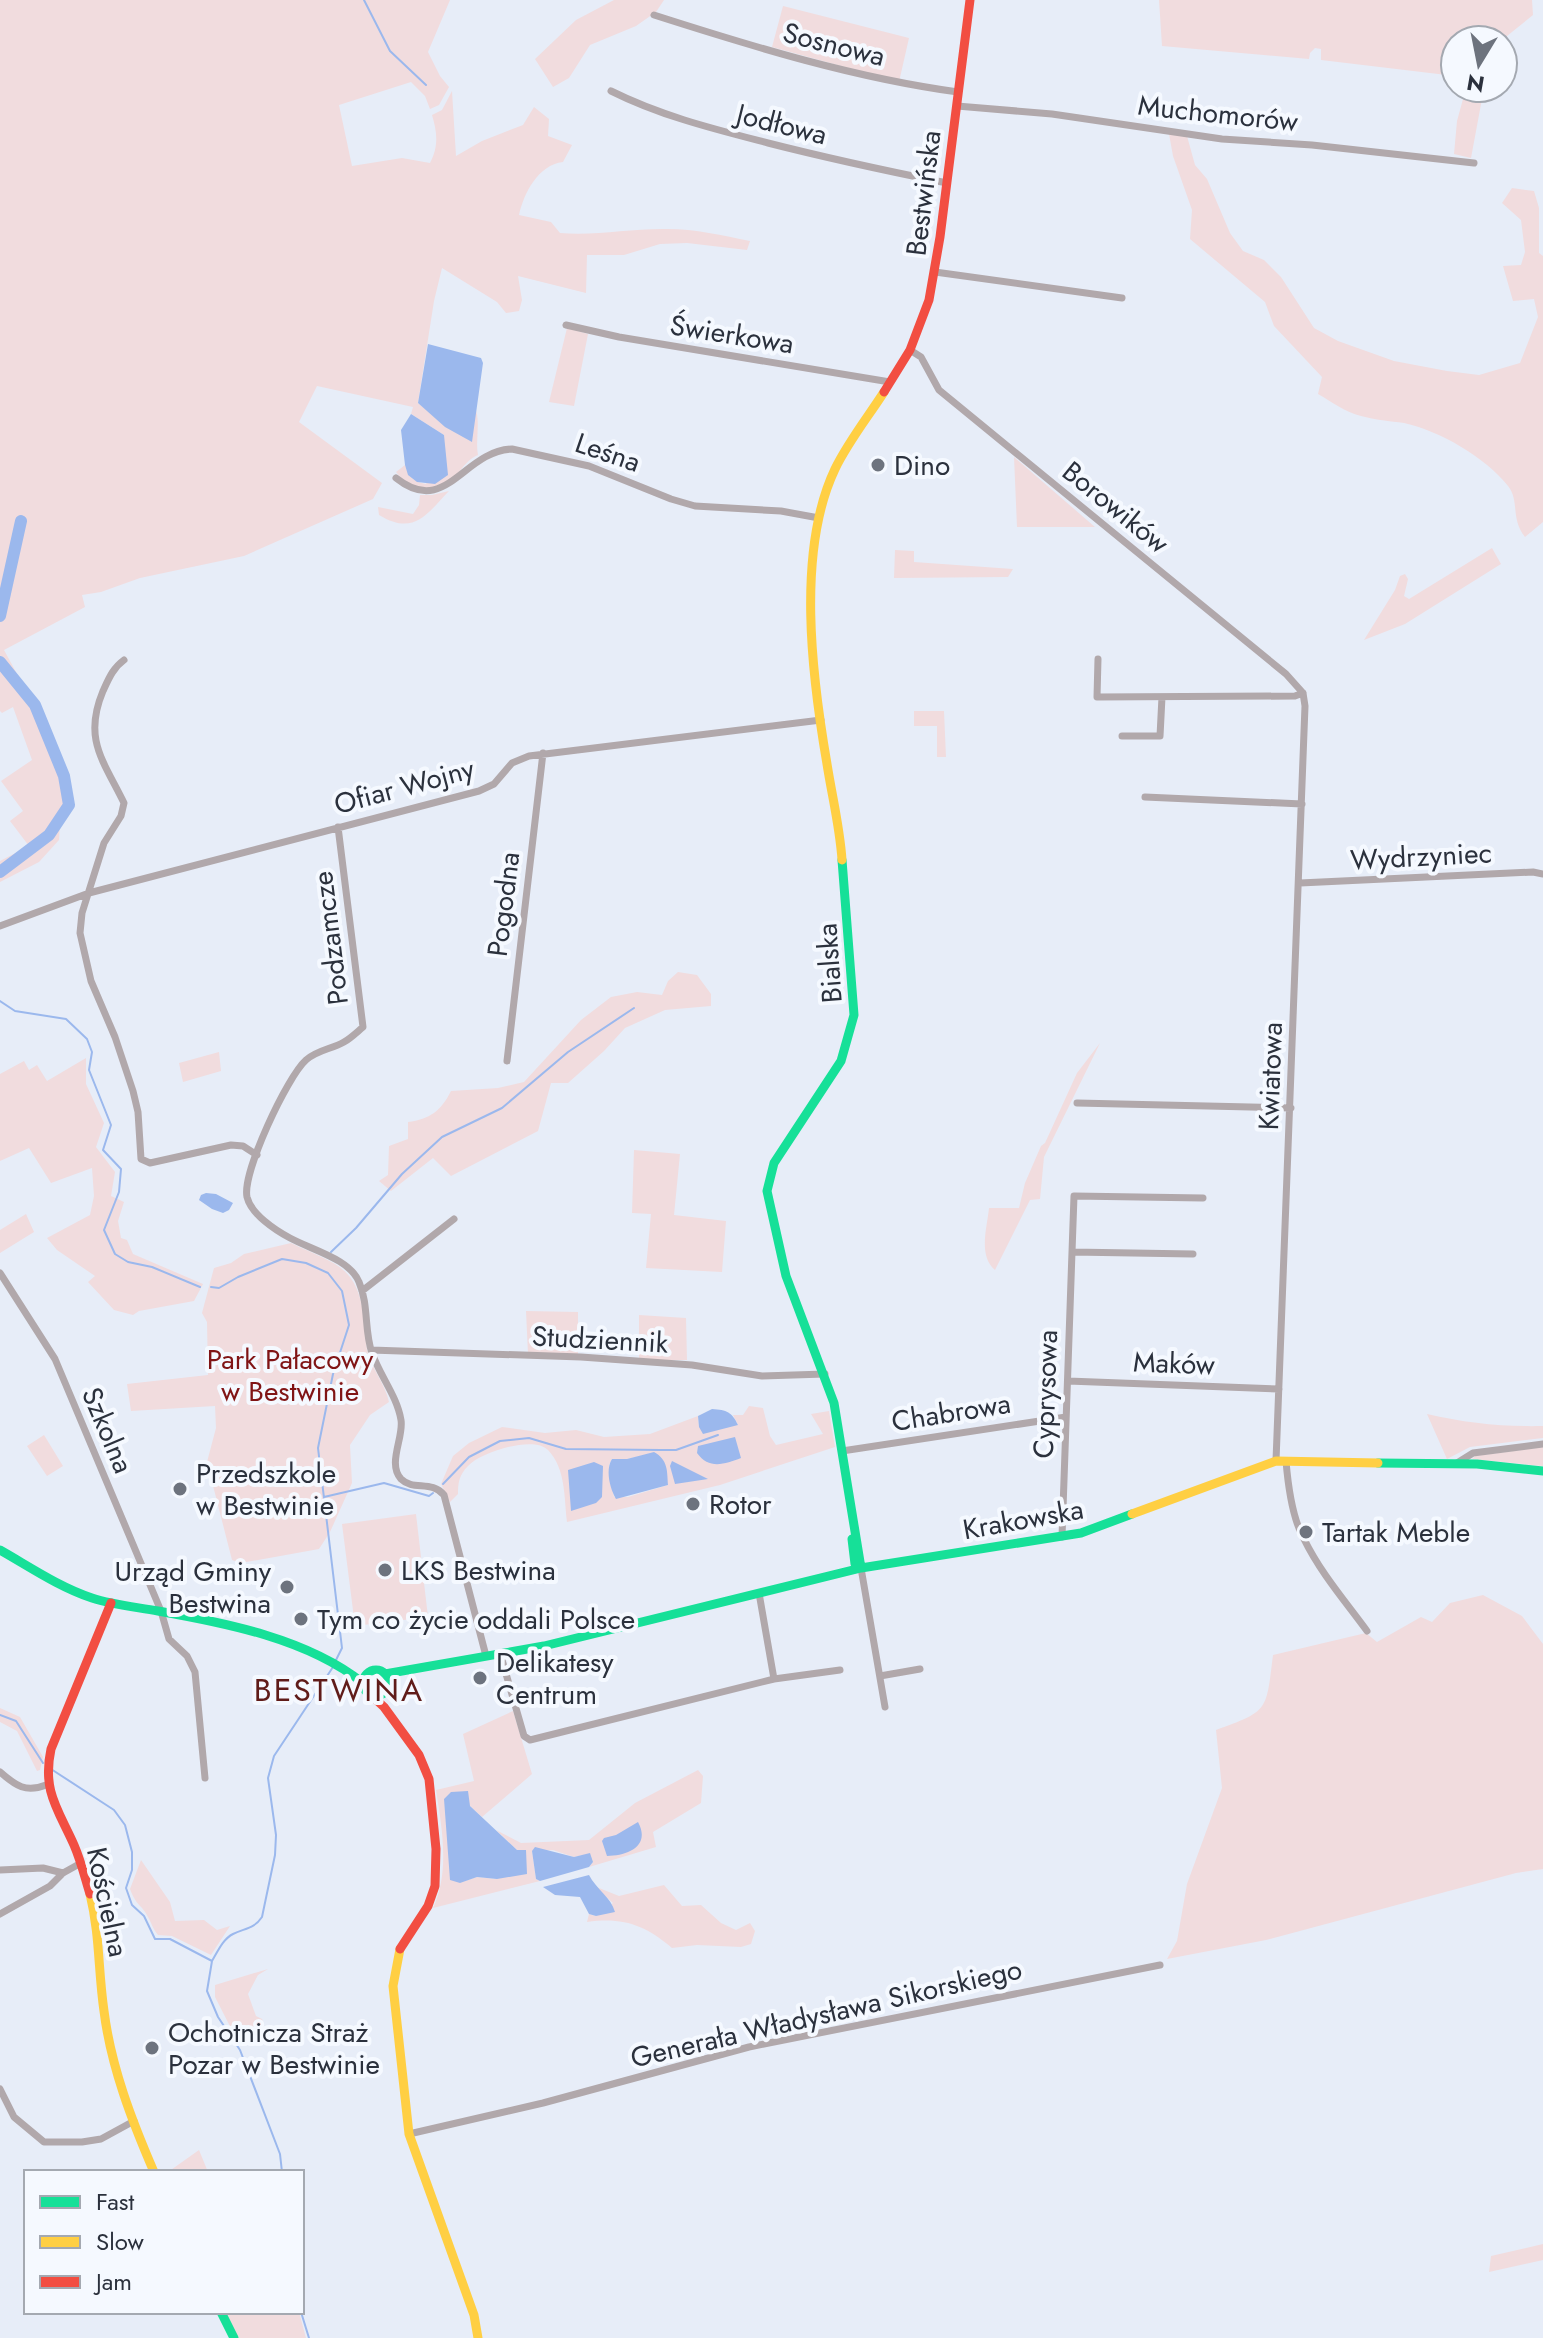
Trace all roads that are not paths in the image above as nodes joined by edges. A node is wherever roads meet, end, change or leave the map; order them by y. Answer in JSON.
{"nodes":[{"id":1,"x":970,"y":0,"type":"edge"},
{"id":2,"x":654,"y":15,"type":"dead end"},
{"id":3,"x":611,"y":91,"type":"dead end"},
{"id":4,"x":958,"y":92,"type":"junction"},
{"id":5,"x":957,"y":106,"type":"junction"},
{"id":6,"x":1474,"y":163,"type":"dead end"},
{"id":7,"x":947,"y":183,"type":"junction"},
{"id":8,"x":935,"y":272,"type":"junction"},
{"id":9,"x":1122,"y":298,"type":"dead end"},
{"id":10,"x":566,"y":325,"type":"dead end"},
{"id":11,"x":910,"y":350,"type":"junction"},
{"id":12,"x":890,"y":382,"type":"junction"},
{"id":13,"x":396,"y":478,"type":"dead end"},
{"id":14,"x":819,"y":518,"type":"junction"},
{"id":15,"x":1098,"y":659,"type":"dead end"},
{"id":16,"x":124,"y":660,"type":"dead end"},
{"id":17,"x":1303,"y":693,"type":"junction"},
{"id":18,"x":1162,"y":697,"type":"junction"},
{"id":19,"x":821,"y":720,"type":"junction"},
{"id":20,"x":1122,"y":736,"type":"dead end"},
{"id":21,"x":543,"y":753,"type":"junction"},
{"id":22,"x":1145,"y":797,"type":"dead end"},
{"id":23,"x":1302,"y":804,"type":"junction"},
{"id":24,"x":338,"y":827,"type":"junction"},
{"id":25,"x":1543,"y":874,"type":"edge"},
{"id":26,"x":1300,"y":883,"type":"junction"},
{"id":27,"x":89,"y":893,"type":"junction"},
{"id":28,"x":0,"y":926,"type":"edge"},
{"id":29,"x":507,"y":1061,"type":"dead end"},
{"id":30,"x":1077,"y":1103,"type":"dead end"},
{"id":31,"x":1291,"y":1108,"type":"junction"},
{"id":32,"x":257,"y":1155,"type":"junction"},
{"id":33,"x":1203,"y":1198,"type":"dead end"},
{"id":34,"x":454,"y":1219,"type":"dead end"},
{"id":35,"x":1072,"y":1252,"type":"junction"},
{"id":36,"x":1193,"y":1254,"type":"dead end"},
{"id":37,"x":0,"y":1273,"type":"edge"},
{"id":38,"x":362,"y":1291,"type":"junction"},
{"id":39,"x":371,"y":1350,"type":"junction"},
{"id":40,"x":825,"y":1374,"type":"junction"},
{"id":41,"x":1068,"y":1381,"type":"junction"},
{"id":42,"x":1279,"y":1389,"type":"junction"},
{"id":43,"x":1066,"y":1417,"type":"junction"},
{"id":44,"x":1543,"y":1444,"type":"edge"},
{"id":45,"x":842,"y":1451,"type":"junction"},
{"id":46,"x":1281,"y":1461,"type":"junction"},
{"id":47,"x":1455,"y":1464,"type":"junction"},
{"id":48,"x":1543,"y":1471,"type":"edge"},
{"id":49,"x":1062,"y":1537,"type":"junction"},
{"id":50,"x":0,"y":1550,"type":"edge"},
{"id":51,"x":862,"y":1562,"type":"junction"},
{"id":52,"x":835,"y":1575,"type":"junction"},
{"id":53,"x":759,"y":1593,"type":"junction"},
{"id":54,"x":111,"y":1603,"type":"junction"},
{"id":55,"x":161,"y":1611,"type":"junction"},
{"id":56,"x":1367,"y":1631,"type":"dead end"},
{"id":57,"x":500,"y":1653,"type":"junction"},
{"id":58,"x":486,"y":1656,"type":"junction"},
{"id":59,"x":336,"y":1663,"type":"junction"},
{"id":60,"x":423,"y":1668,"type":"junction"},
{"id":61,"x":920,"y":1669,"type":"dead end"},
{"id":62,"x":840,"y":1670,"type":"dead end"},
{"id":63,"x":371,"y":1671,"type":"junction"},
{"id":64,"x":385,"y":1674,"type":"junction"},
{"id":65,"x":880,"y":1676,"type":"junction"},
{"id":66,"x":774,"y":1679,"type":"junction"},
{"id":67,"x":363,"y":1683,"type":"junction"},
{"id":68,"x":388,"y":1688,"type":"junction"},
{"id":69,"x":371,"y":1695,"type":"junction"},
{"id":70,"x":885,"y":1707,"type":"dead end"},
{"id":71,"x":395,"y":1721,"type":"junction"},
{"id":72,"x":0,"y":1772,"type":"edge"},
{"id":73,"x":205,"y":1778,"type":"dead end"},
{"id":74,"x":46,"y":1785,"type":"junction"},
{"id":75,"x":81,"y":1863,"type":"junction"},
{"id":76,"x":0,"y":1870,"type":"edge"},
{"id":77,"x":63,"y":1873,"type":"junction"},
{"id":78,"x":0,"y":1914,"type":"edge"},
{"id":79,"x":1160,"y":1965,"type":"dead end"},
{"id":80,"x":0,"y":2089,"type":"edge"},
{"id":81,"x":134,"y":2121,"type":"junction"},
{"id":82,"x":409,"y":2134,"type":"junction"},
{"id":83,"x":153,"y":2170,"type":"edge"},
{"id":84,"x":222,"y":2314,"type":"edge"},
{"id":85,"x":234,"y":2338,"type":"edge"},
{"id":86,"x":478,"y":2338,"type":"edge"}],
"edges":[{"from":1,"to":4,"type":"street","name":"Bestwińska"},
{"from":2,"to":4,"type":"street","name":"Sosnowa"},
{"from":3,"to":7,"type":"street","name":"Jodłowa"},
{"from":4,"to":5,"type":"street","name":"Bestwińska"},
{"from":5,"to":6,"type":"street","name":"Muchomorów"},
{"from":5,"to":7,"type":"street","name":"Bestwińska"},
{"from":7,"to":8,"type":"street","name":"Bestwińska"},
{"from":8,"to":9,"type":"street"},
{"from":8,"to":11,"type":"street","name":"Bestwińska"},
{"from":10,"to":12,"type":"street","name":"Świerkowa"},
{"from":11,"to":12,"type":"street","name":"Bestwińska"},
{"from":11,"to":17,"type":"street","name":"Borowików"},
{"from":12,"to":14,"type":"street","name":"Bialska"},
{"from":13,"to":14,"type":"street","name":"Leśna"},
{"from":14,"to":19,"type":"street","name":"Bialska"},
{"from":15,"to":18,"type":"street"},
{"from":16,"to":27,"type":"street"},
{"from":17,"to":18,"type":"street"},
{"from":17,"to":23,"type":"street","name":"Kwiatowa"},
{"from":18,"to":20,"type":"street"},
{"from":19,"to":21,"type":"street","name":"Ofiar Wojny"},
{"from":19,"to":40,"type":"street","name":"Bialska"},
{"from":21,"to":24,"type":"street","name":"Ofiar Wojny"},
{"from":21,"to":29,"type":"street","name":"Pogodna"},
{"from":22,"to":23,"type":"street"},
{"from":23,"to":26,"type":"street","name":"Kwiatowa"},
{"from":24,"to":27,"type":"street","name":"Ofiar Wojny"},
{"from":24,"to":32,"type":"street","name":"Podzamcze"},
{"from":25,"to":26,"type":"street","name":"Wydrzyniec"},
{"from":26,"to":31,"type":"street","name":"Kwiatowa"},
{"from":27,"to":28,"type":"street","name":"Ofiar Wojny"},
{"from":27,"to":32,"type":"street"},
{"from":30,"to":31,"type":"street"},
{"from":31,"to":42,"type":"street","name":"Kwiatowa"},
{"from":32,"to":38,"type":"street","name":"Podzamcze"},
{"from":33,"to":35,"type":"street","name":"Cyprysowa"},
{"from":34,"to":38,"type":"street"},
{"from":35,"to":36,"type":"street"},
{"from":35,"to":41,"type":"street","name":"Cyprysowa"},
{"from":37,"to":55,"type":"street","name":"Szkolna"},
{"from":38,"to":39,"type":"street","name":"Podzamcze"},
{"from":39,"to":40,"type":"street","name":"Studziennik"},
{"from":39,"to":58,"type":"street","name":"Podzamcze"},
{"from":40,"to":45,"type":"street","name":"Bialska"},
{"from":41,"to":42,"type":"street","name":"Maków"},
{"from":41,"to":43,"type":"street","name":"Cyprysowa"},
{"from":42,"to":46,"type":"street","name":"Kwiatowa"},
{"from":43,"to":45,"type":"street","name":"Chabrowa"},
{"from":43,"to":49,"type":"street","name":"Cyprysowa"},
{"from":44,"to":47,"type":"street"},
{"from":45,"to":51,"type":"street","name":"Bialska"},
{"from":46,"to":47,"type":"street","name":"Krakowska"},
{"from":46,"to":49,"type":"street","name":"Krakowska"},
{"from":46,"to":56,"type":"street"},
{"from":47,"to":48,"type":"street","name":"Krakowska"},
{"from":49,"to":51,"type":"street","name":"Krakowska"},
{"from":50,"to":54,"type":"street"},
{"from":51,"to":52,"type":"street","name":"Krakowska"},
{"from":51,"to":52,"type":"street"},
{"from":51,"to":65,"type":"street"},
{"from":52,"to":53,"type":"street","name":"Krakowska"},
{"from":53,"to":57,"type":"street","name":"Krakowska"},
{"from":53,"to":66,"type":"street"},
{"from":54,"to":55,"type":"street"},
{"from":54,"to":74,"type":"street","name":"Kościelna"},
{"from":55,"to":59,"type":"street"},
{"from":55,"to":73,"type":"street"},
{"from":57,"to":58,"type":"street","name":"Krakowska"},
{"from":57,"to":66,"type":"street"},
{"from":58,"to":60,"type":"street","name":"Krakowska"},
{"from":59,"to":63,"type":"street"},
{"from":59,"to":67,"type":"street"},
{"from":60,"to":64,"type":"street","name":"Krakowska"},
{"from":60,"to":68,"type":"street","name":"Krakowska"},
{"from":61,"to":65,"type":"street"},
{"from":62,"to":66,"type":"street"},
{"from":63,"to":64,"type":"street"},
{"from":63,"to":67,"type":"street"},
{"from":64,"to":68,"type":"street"},
{"from":65,"to":70,"type":"street"},
{"from":67,"to":69,"type":"street"},
{"from":68,"to":69,"type":"street"},
{"from":68,"to":71,"type":"street"},
{"from":69,"to":71,"type":"street"},
{"from":71,"to":82,"type":"street"},
{"from":72,"to":74,"type":"street"},
{"from":74,"to":75,"type":"street","name":"Kościelna"},
{"from":75,"to":77,"type":"street"},
{"from":75,"to":81,"type":"street","name":"Kościelna"},
{"from":76,"to":77,"type":"street"},
{"from":77,"to":78,"type":"street"},
{"from":79,"to":82,"type":"street","name":"Generała Władysława Sikorskiego"},
{"from":80,"to":81,"type":"street"},
{"from":81,"to":83,"type":"street","name":"Kościelna"},
{"from":82,"to":86,"type":"street"},
{"from":84,"to":85,"type":"street"}]}
